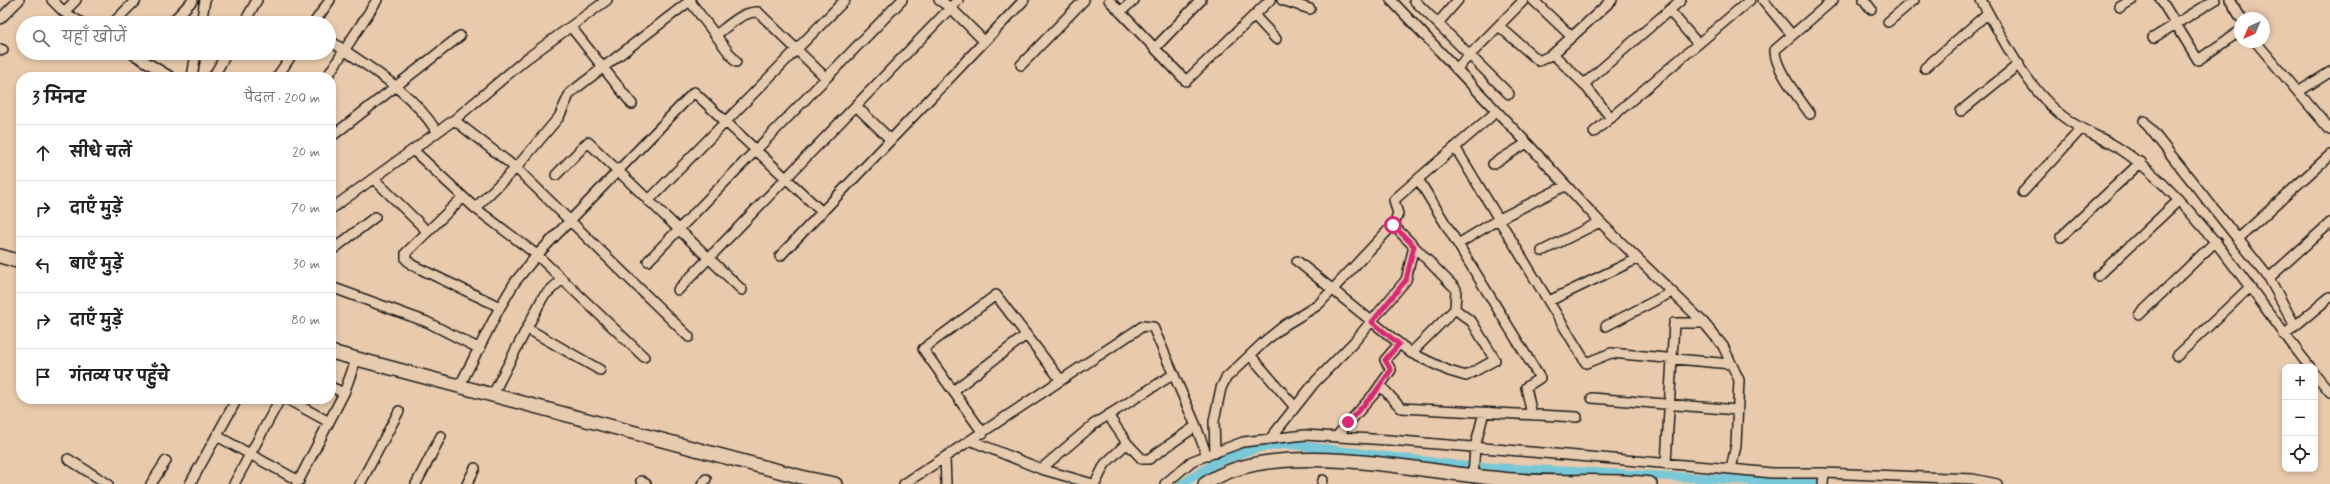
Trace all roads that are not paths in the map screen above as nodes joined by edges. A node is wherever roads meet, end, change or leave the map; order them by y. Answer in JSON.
{"nodes":[{"id":1,"x":20,"y":0,"type":"edge"},
{"id":2,"x":52,"y":0,"type":"edge"},
{"id":3,"x":76,"y":0,"type":"edge"},
{"id":4,"x":136,"y":0,"type":"edge"},
{"id":5,"x":193,"y":0,"type":"edge"},
{"id":6,"x":205,"y":0,"type":"edge"},
{"id":7,"x":257,"y":0,"type":"edge"},
{"id":8,"x":330,"y":0,"type":"edge"},
{"id":9,"x":377,"y":0,"type":"edge"},
{"id":10,"x":607,"y":0,"type":"edge"},
{"id":11,"x":690,"y":0,"type":"edge"},
{"id":12,"x":845,"y":0,"type":"edge"},
{"id":13,"x":902,"y":0,"type":"edge"},
{"id":14,"x":939,"y":0,"type":"edge"},
{"id":15,"x":958,"y":0,"type":"edge"},
{"id":16,"x":1024,"y":0,"type":"edge"},
{"id":17,"x":1084,"y":0,"type":"edge"},
{"id":18,"x":1109,"y":0,"type":"edge"},
{"id":19,"x":1134,"y":0,"type":"edge"},
{"id":20,"x":1201,"y":0,"type":"edge"},
{"id":21,"x":1270,"y":0,"type":"edge"},
{"id":22,"x":1282,"y":0,"type":"edge"},
{"id":23,"x":1391,"y":0,"type":"edge"},
{"id":24,"x":1414,"y":0,"type":"edge"},
{"id":25,"x":1458,"y":0,"type":"edge"},
{"id":26,"x":1524,"y":0,"type":"edge"},
{"id":27,"x":1533,"y":0,"type":"edge"},
{"id":28,"x":1612,"y":0,"type":"edge"},
{"id":29,"x":1681,"y":0,"type":"edge"},
{"id":30,"x":1750,"y":0,"type":"edge"},
{"id":31,"x":1764,"y":0,"type":"edge"},
{"id":32,"x":1833,"y":0,"type":"edge"},
{"id":33,"x":1864,"y":0,"type":"edge"},
{"id":34,"x":1914,"y":0,"type":"edge"},
{"id":35,"x":1981,"y":0,"type":"edge"},
{"id":36,"x":2132,"y":0,"type":"edge"},
{"id":37,"x":2161,"y":0,"type":"edge"},
{"id":38,"x":2215,"y":0,"type":"edge"},
{"id":39,"x":2230,"y":0,"type":"edge"},
{"id":40,"x":2120,"y":7,"type":"dead end"},
{"id":41,"x":951,"y":8,"type":"junction"},
{"id":42,"x":1871,"y":8,"type":"dead end"},
{"id":43,"x":1310,"y":9,"type":"dead end"},
{"id":44,"x":1669,"y":10,"type":"junction"},
{"id":45,"x":64,"y":12,"type":"junction"},
{"id":46,"x":1120,"y":12,"type":"junction"},
{"id":47,"x":2237,"y":12,"type":"edge"},
{"id":48,"x":1988,"y":13,"type":"junction"},
{"id":49,"x":1254,"y":15,"type":"junction"},
{"id":50,"x":71,"y":16,"type":"edge"},
{"id":51,"x":120,"y":16,"type":"edge"},
{"id":52,"x":178,"y":16,"type":"edge"},
{"id":53,"x":202,"y":16,"type":"edge"},
{"id":54,"x":248,"y":16,"type":"edge"},
{"id":55,"x":319,"y":16,"type":"edge"},
{"id":56,"x":0,"y":19,"type":"edge"},
{"id":57,"x":1888,"y":22,"type":"dead end"},
{"id":58,"x":1438,"y":23,"type":"junction"},
{"id":59,"x":2176,"y":25,"type":"junction"},
{"id":60,"x":1499,"y":26,"type":"junction"},
{"id":61,"x":571,"y":27,"type":"junction"},
{"id":62,"x":716,"y":35,"type":"junction"},
{"id":63,"x":1792,"y":35,"type":"junction"},
{"id":64,"x":2234,"y":35,"type":"edge"},
{"id":65,"x":460,"y":36,"type":"dead end"},
{"id":66,"x":1572,"y":37,"type":"junction"},
{"id":67,"x":1276,"y":38,"type":"dead end"},
{"id":68,"x":2153,"y":38,"type":"dead end"},
{"id":69,"x":984,"y":41,"type":"junction"},
{"id":70,"x":1698,"y":44,"type":"junction"},
{"id":71,"x":336,"y":45,"type":"edge"},
{"id":72,"x":1155,"y":48,"type":"junction"},
{"id":73,"x":2261,"y":48,"type":"edge"},
{"id":74,"x":796,"y":49,"type":"junction"},
{"id":75,"x":345,"y":51,"type":"junction"},
{"id":76,"x":1553,"y":54,"type":"junction"},
{"id":77,"x":145,"y":60,"type":"edge"},
{"id":78,"x":195,"y":60,"type":"edge"},
{"id":79,"x":223,"y":60,"type":"edge"},
{"id":80,"x":288,"y":60,"type":"edge"},
{"id":81,"x":736,"y":62,"type":"dead end"},
{"id":82,"x":1463,"y":62,"type":"junction"},
{"id":83,"x":2019,"y":64,"type":"junction"},
{"id":84,"x":1020,"y":65,"type":"dead end"},
{"id":85,"x":602,"y":68,"type":"junction"},
{"id":86,"x":1925,"y":68,"type":"dead end"},
{"id":87,"x":163,"y":72,"type":"edge"},
{"id":88,"x":193,"y":72,"type":"edge"},
{"id":89,"x":216,"y":72,"type":"edge"},
{"id":90,"x":280,"y":72,"type":"edge"},
{"id":91,"x":330,"y":72,"type":"edge"},
{"id":92,"x":2330,"y":72,"type":"edge"},
{"id":93,"x":826,"y":78,"type":"junction"},
{"id":94,"x":1584,"y":84,"type":"junction"},
{"id":95,"x":397,"y":87,"type":"junction"},
{"id":96,"x":2298,"y":92,"type":"junction"},
{"id":97,"x":1509,"y":94,"type":"dead end"},
{"id":98,"x":632,"y":104,"type":"dead end"},
{"id":99,"x":856,"y":106,"type":"junction"},
{"id":100,"x":1961,"y":111,"type":"dead end"},
{"id":101,"x":1496,"y":112,"type":"junction"},
{"id":102,"x":1810,"y":114,"type":"dead end"},
{"id":103,"x":1611,"y":118,"type":"junction"},
{"id":104,"x":454,"y":120,"type":"junction"},
{"id":105,"x":2144,"y":121,"type":"dead end"},
{"id":106,"x":726,"y":122,"type":"junction"},
{"id":107,"x":434,"y":127,"type":"junction"},
{"id":108,"x":2081,"y":129,"type":"junction"},
{"id":109,"x":2330,"y":130,"type":"edge"},
{"id":110,"x":1594,"y":132,"type":"dead end"},
{"id":111,"x":336,"y":133,"type":"edge"},
{"id":112,"x":891,"y":140,"type":"junction"},
{"id":113,"x":1527,"y":143,"type":"junction"},
{"id":114,"x":1455,"y":147,"type":"junction"},
{"id":115,"x":413,"y":150,"type":"junction"},
{"id":116,"x":756,"y":151,"type":"junction"},
{"id":117,"x":2330,"y":155,"type":"edge"},
{"id":118,"x":2141,"y":162,"type":"junction"},
{"id":119,"x":1493,"y":164,"type":"dead end"},
{"id":120,"x":516,"y":168,"type":"junction"},
{"id":121,"x":617,"y":172,"type":"junction"},
{"id":122,"x":556,"y":175,"type":"dead end"},
{"id":123,"x":374,"y":179,"type":"junction"},
{"id":124,"x":787,"y":179,"type":"junction"},
{"id":125,"x":1418,"y":179,"type":"junction"},
{"id":126,"x":1565,"y":186,"type":"junction"},
{"id":127,"x":2023,"y":192,"type":"dead end"},
{"id":128,"x":463,"y":197,"type":"junction"},
{"id":129,"x":2179,"y":200,"type":"junction"},
{"id":130,"x":648,"y":201,"type":"junction"},
{"id":131,"x":336,"y":206,"type":"edge"},
{"id":132,"x":475,"y":208,"type":"junction"},
{"id":133,"x":822,"y":212,"type":"junction"},
{"id":134,"x":375,"y":217,"type":"dead end"},
{"id":135,"x":1499,"y":219,"type":"junction"},
{"id":136,"x":570,"y":222,"type":"junction"},
{"id":137,"x":1600,"y":222,"type":"junction"},
{"id":138,"x":2330,"y":223,"type":"edge"},
{"id":139,"x":1393,"y":225,"type":"junction"},
{"id":140,"x":427,"y":231,"type":"junction"},
{"id":141,"x":679,"y":231,"type":"junction"},
{"id":142,"x":2061,"y":237,"type":"dead end"},
{"id":143,"x":2238,"y":239,"type":"junction"},
{"id":144,"x":2216,"y":241,"type":"junction"},
{"id":145,"x":1458,"y":244,"type":"junction"},
{"id":146,"x":336,"y":245,"type":"edge"},
{"id":147,"x":1414,"y":246,"type":"junction"},
{"id":148,"x":1542,"y":250,"type":"dead end"},
{"id":149,"x":0,"y":256,"type":"edge"},
{"id":150,"x":537,"y":256,"type":"junction"},
{"id":151,"x":780,"y":256,"type":"dead end"},
{"id":152,"x":709,"y":259,"type":"junction"},
{"id":153,"x":1637,"y":259,"type":"junction"},
{"id":154,"x":16,"y":261,"type":"edge"},
{"id":155,"x":648,"y":261,"type":"dead end"},
{"id":156,"x":1297,"y":261,"type":"dead end"},
{"id":157,"x":2098,"y":276,"type":"dead end"},
{"id":158,"x":2269,"y":278,"type":"junction"},
{"id":159,"x":562,"y":279,"type":"junction"},
{"id":160,"x":2250,"y":288,"type":"junction"},
{"id":161,"x":336,"y":289,"type":"edge"},
{"id":162,"x":678,"y":290,"type":"dead end"},
{"id":163,"x":742,"y":290,"type":"dead end"},
{"id":164,"x":1332,"y":291,"type":"junction"},
{"id":165,"x":1670,"y":293,"type":"junction"},
{"id":166,"x":2330,"y":298,"type":"edge"},
{"id":167,"x":1549,"y":300,"type":"junction"},
{"id":168,"x":500,"y":307,"type":"junction"},
{"id":169,"x":1455,"y":309,"type":"junction"},
{"id":170,"x":2139,"y":315,"type":"dead end"},
{"id":171,"x":1372,"y":322,"type":"junction"},
{"id":172,"x":1704,"y":323,"type":"junction"},
{"id":173,"x":1606,"y":326,"type":"dead end"},
{"id":174,"x":528,"y":329,"type":"junction"},
{"id":175,"x":2290,"y":331,"type":"junction"},
{"id":176,"x":1026,"y":335,"type":"junction"},
{"id":177,"x":689,"y":337,"type":"dead end"},
{"id":178,"x":1399,"y":344,"type":"junction"},
{"id":179,"x":480,"y":349,"type":"junction"},
{"id":180,"x":1411,"y":353,"type":"junction"},
{"id":181,"x":336,"y":354,"type":"edge"},
{"id":182,"x":1250,"y":355,"type":"junction"},
{"id":183,"x":2177,"y":356,"type":"dead end"},
{"id":184,"x":644,"y":357,"type":"dead end"},
{"id":185,"x":1672,"y":359,"type":"junction"},
{"id":186,"x":356,"y":360,"type":"junction"},
{"id":187,"x":1731,"y":364,"type":"junction"},
{"id":188,"x":2308,"y":364,"type":"edge"},
{"id":189,"x":600,"y":370,"type":"dead end"},
{"id":190,"x":1174,"y":374,"type":"junction"},
{"id":191,"x":2318,"y":378,"type":"edge"},
{"id":192,"x":1060,"y":379,"type":"junction"},
{"id":193,"x":460,"y":385,"type":"junction"},
{"id":194,"x":1380,"y":385,"type":"junction"},
{"id":195,"x":336,"y":390,"type":"edge"},
{"id":196,"x":953,"y":391,"type":"junction"},
{"id":197,"x":2330,"y":392,"type":"edge"},
{"id":198,"x":344,"y":394,"type":"junction"},
{"id":199,"x":493,"y":394,"type":"junction"},
{"id":200,"x":1592,"y":398,"type":"dead end"},
{"id":201,"x":234,"y":404,"type":"edge"},
{"id":202,"x":277,"y":404,"type":"edge"},
{"id":203,"x":296,"y":404,"type":"edge"},
{"id":204,"x":1670,"y":404,"type":"junction"},
{"id":205,"x":1294,"y":406,"type":"junction"},
{"id":206,"x":1737,"y":410,"type":"junction"},
{"id":207,"x":399,"y":411,"type":"dead end"},
{"id":208,"x":1484,"y":412,"type":"junction"},
{"id":209,"x":1108,"y":415,"type":"junction"},
{"id":210,"x":1532,"y":415,"type":"junction"},
{"id":211,"x":1577,"y":417,"type":"dead end"},
{"id":212,"x":329,"y":422,"type":"junction"},
{"id":213,"x":1196,"y":426,"type":"junction"},
{"id":214,"x":983,"y":433,"type":"junction"},
{"id":215,"x":217,"y":436,"type":"junction"},
{"id":216,"x":440,"y":436,"type":"dead end"},
{"id":217,"x":1336,"y":437,"type":"junction"},
{"id":218,"x":1270,"y":439,"type":"junction"},
{"id":219,"x":972,"y":441,"type":"junction"},
{"id":220,"x":1127,"y":443,"type":"junction"},
{"id":221,"x":1476,"y":447,"type":"junction"},
{"id":222,"x":1211,"y":454,"type":"junction"},
{"id":223,"x":250,"y":455,"type":"junction"},
{"id":224,"x":945,"y":458,"type":"junction"},
{"id":225,"x":68,"y":459,"type":"dead end"},
{"id":226,"x":166,"y":461,"type":"dead end"},
{"id":227,"x":1666,"y":463,"type":"junction"},
{"id":228,"x":475,"y":468,"type":"dead end"},
{"id":229,"x":1731,"y":468,"type":"junction"},
{"id":230,"x":1041,"y":469,"type":"junction"},
{"id":231,"x":1474,"y":469,"type":"junction"},
{"id":232,"x":1823,"y":479,"type":"edge"},
{"id":233,"x":803,"y":481,"type":"edge"},
{"id":234,"x":298,"y":482,"type":"edge"},
{"id":235,"x":1514,"y":482,"type":"edge"},
{"id":236,"x":108,"y":484,"type":"edge"},
{"id":237,"x":151,"y":484,"type":"edge"},
{"id":238,"x":190,"y":484,"type":"edge"},
{"id":239,"x":234,"y":484,"type":"edge"},
{"id":240,"x":360,"y":484,"type":"edge"},
{"id":241,"x":416,"y":484,"type":"edge"},
{"id":242,"x":468,"y":484,"type":"edge"},
{"id":243,"x":835,"y":484,"type":"edge"},
{"id":244,"x":904,"y":484,"type":"edge"},
{"id":245,"x":946,"y":484,"type":"edge"},
{"id":246,"x":1094,"y":484,"type":"edge"},
{"id":247,"x":1165,"y":484,"type":"edge"},
{"id":248,"x":1206,"y":484,"type":"edge"},
{"id":249,"x":1650,"y":484,"type":"edge"},
{"id":250,"x":1997,"y":484,"type":"edge"}],
"edges":[{"from":1,"to":56,"type":"street"},
{"from":2,"to":45,"type":"street"},
{"from":3,"to":45,"type":"street"},
{"from":4,"to":51,"type":"street"},
{"from":5,"to":52,"type":"street"},
{"from":6,"to":53,"type":"street"},
{"from":7,"to":54,"type":"street"},
{"from":8,"to":55,"type":"street"},
{"from":9,"to":75,"type":"street"},
{"from":10,"to":61,"type":"street"},
{"from":11,"to":62,"type":"street"},
{"from":11,"to":85,"type":"street"},
{"from":12,"to":74,"type":"street"},
{"from":13,"to":93,"type":"street"},
{"from":14,"to":41,"type":"street"},
{"from":15,"to":41,"type":"street"},
{"from":16,"to":69,"type":"street"},
{"from":17,"to":84,"type":"street"},
{"from":18,"to":46,"type":"street"},
{"from":19,"to":46,"type":"street"},
{"from":20,"to":72,"type":"street"},
{"from":21,"to":49,"type":"street"},
{"from":22,"to":43,"type":"street"},
{"from":23,"to":82,"type":"street"},
{"from":24,"to":58,"type":"street"},
{"from":25,"to":58,"type":"street"},
{"from":26,"to":60,"type":"street"},
{"from":27,"to":66,"type":"street"},
{"from":28,"to":66,"type":"street"},
{"from":29,"to":44,"type":"street"},
{"from":30,"to":70,"type":"street"},
{"from":31,"to":63,"type":"street"},
{"from":32,"to":63,"type":"street"},
{"from":33,"to":42,"type":"street"},
{"from":34,"to":57,"type":"street"},
{"from":35,"to":48,"type":"street"},
{"from":36,"to":40,"type":"street"},
{"from":37,"to":59,"type":"street"},
{"from":38,"to":59,"type":"street"},
{"from":39,"to":47,"type":"street"},
{"from":41,"to":69,"type":"street"},
{"from":41,"to":99,"type":"street"},
{"from":44,"to":70,"type":"street"},
{"from":44,"to":94,"type":"street"},
{"from":45,"to":50,"type":"street"},
{"from":46,"to":72,"type":"street"},
{"from":48,"to":83,"type":"street"},
{"from":48,"to":86,"type":"street"},
{"from":49,"to":67,"type":"street"},
{"from":49,"to":72,"type":"street"},
{"from":58,"to":82,"type":"street"},
{"from":59,"to":64,"type":"street"},
{"from":59,"to":68,"type":"street"},
{"from":60,"to":76,"type":"street"},
{"from":60,"to":82,"type":"street"},
{"from":61,"to":85,"type":"street"},
{"from":61,"to":104,"type":"street"},
{"from":62,"to":74,"type":"street"},
{"from":62,"to":81,"type":"street"},
{"from":63,"to":102,"type":"street"},
{"from":65,"to":95,"type":"street"},
{"from":66,"to":76,"type":"street"},
{"from":69,"to":112,"type":"street"},
{"from":70,"to":103,"type":"street"},
{"from":71,"to":75,"type":"street"},
{"from":73,"to":96,"type":"street"},
{"from":74,"to":93,"type":"street"},
{"from":74,"to":106,"type":"street"},
{"from":75,"to":91,"type":"street"},
{"from":75,"to":95,"type":"street"},
{"from":76,"to":94,"type":"street"},
{"from":77,"to":87,"type":"street"},
{"from":78,"to":88,"type":"street"},
{"from":79,"to":89,"type":"street"},
{"from":80,"to":90,"type":"street"},
{"from":82,"to":97,"type":"street"},
{"from":82,"to":101,"type":"street"},
{"from":83,"to":100,"type":"street"},
{"from":83,"to":108,"type":"street"},
{"from":85,"to":98,"type":"street"},
{"from":85,"to":120,"type":"street"},
{"from":92,"to":96,"type":"street"},
{"from":93,"to":116,"type":"street"},
{"from":94,"to":103,"type":"street"},
{"from":95,"to":107,"type":"street"},
{"from":95,"to":111,"type":"street"},
{"from":96,"to":109,"type":"street"},
{"from":99,"to":112,"type":"street"},
{"from":99,"to":124,"type":"street"},
{"from":101,"to":113,"type":"street"},
{"from":101,"to":114,"type":"street"},
{"from":103,"to":110,"type":"street"},
{"from":104,"to":107,"type":"street"},
{"from":104,"to":120,"type":"street"},
{"from":105,"to":143,"type":"street"},
{"from":106,"to":116,"type":"street"},
{"from":106,"to":121,"type":"street"},
{"from":106,"to":130,"type":"street"},
{"from":107,"to":115,"type":"street"},
{"from":108,"to":118,"type":"street"},
{"from":108,"to":127,"type":"street"},
{"from":112,"to":133,"type":"street"},
{"from":113,"to":119,"type":"street"},
{"from":113,"to":126,"type":"street"},
{"from":114,"to":125,"type":"street"},
{"from":114,"to":135,"type":"street"},
{"from":115,"to":123,"type":"street"},
{"from":115,"to":128,"type":"street"},
{"from":116,"to":124,"type":"street"},
{"from":116,"to":141,"type":"street"},
{"from":117,"to":143,"type":"street"},
{"from":118,"to":129,"type":"street"},
{"from":118,"to":142,"type":"street"},
{"from":120,"to":132,"type":"street"},
{"from":120,"to":136,"type":"street"},
{"from":121,"to":122,"type":"street"},
{"from":121,"to":130,"type":"street"},
{"from":121,"to":136,"type":"street"},
{"from":123,"to":131,"type":"street"},
{"from":123,"to":140,"type":"street"},
{"from":124,"to":133,"type":"street"},
{"from":124,"to":152,"type":"street"},
{"from":125,"to":139,"type":"street"},
{"from":125,"to":145,"type":"street"},
{"from":126,"to":135,"type":"street"},
{"from":126,"to":137,"type":"street"},
{"from":128,"to":132,"type":"street"},
{"from":128,"to":140,"type":"street"},
{"from":129,"to":144,"type":"street"},
{"from":129,"to":157,"type":"street"},
{"from":130,"to":141,"type":"street"},
{"from":132,"to":150,"type":"street"},
{"from":133,"to":151,"type":"street"},
{"from":134,"to":146,"type":"street"},
{"from":135,"to":145,"type":"street"},
{"from":135,"to":167,"type":"street"},
{"from":136,"to":150,"type":"street"},
{"from":136,"to":177,"type":"street"},
{"from":137,"to":148,"type":"street"},
{"from":137,"to":153,"type":"street"},
{"from":138,"to":158,"type":"street"},
{"from":139,"to":147,"type":"street"},
{"from":139,"to":164,"type":"street"},
{"from":140,"to":168,"type":"street"},
{"from":141,"to":152,"type":"street"},
{"from":141,"to":155,"type":"street"},
{"from":143,"to":158,"type":"street"},
{"from":144,"to":160,"type":"street"},
{"from":144,"to":170,"type":"street"},
{"from":145,"to":210,"type":"street"},
{"from":147,"to":169,"type":"street"},
{"from":147,"to":171,"type":"street"},
{"from":149,"to":154,"type":"street"},
{"from":150,"to":159,"type":"street"},
{"from":150,"to":168,"type":"street"},
{"from":152,"to":162,"type":"street"},
{"from":152,"to":163,"type":"street"},
{"from":153,"to":165,"type":"street"},
{"from":153,"to":167,"type":"street"},
{"from":156,"to":164,"type":"street"},
{"from":158,"to":175,"type":"street"},
{"from":159,"to":174,"type":"street"},
{"from":159,"to":184,"type":"street"},
{"from":160,"to":175,"type":"street"},
{"from":160,"to":183,"type":"street"},
{"from":161,"to":179,"type":"street"},
{"from":164,"to":171,"type":"street"},
{"from":164,"to":182,"type":"street"},
{"from":165,"to":172,"type":"street"},
{"from":165,"to":173,"type":"street"},
{"from":166,"to":175,"type":"street"},
{"from":167,"to":185,"type":"street"},
{"from":168,"to":179,"type":"street"},
{"from":169,"to":180,"type":"street"},
{"from":169,"to":180,"type":"street"},
{"from":171,"to":178,"type":"street"},
{"from":171,"to":205,"type":"street"},
{"from":172,"to":185,"type":"street"},
{"from":172,"to":187,"type":"street"},
{"from":174,"to":189,"type":"street"},
{"from":174,"to":199,"type":"street"},
{"from":175,"to":188,"type":"street"},
{"from":176,"to":192,"type":"street"},
{"from":176,"to":196,"type":"street"},
{"from":176,"to":196,"type":"street"},
{"from":178,"to":180,"type":"street"},
{"from":178,"to":194,"type":"street"},
{"from":179,"to":193,"type":"street"},
{"from":181,"to":186,"type":"street"},
{"from":182,"to":205,"type":"street"},
{"from":182,"to":222,"type":"street"},
{"from":185,"to":187,"type":"street"},
{"from":185,"to":204,"type":"street"},
{"from":186,"to":193,"type":"street"},
{"from":186,"to":198,"type":"street"},
{"from":187,"to":206,"type":"street"},
{"from":190,"to":192,"type":"street"},
{"from":190,"to":209,"type":"street"},
{"from":190,"to":213,"type":"street"},
{"from":191,"to":197,"type":"street"},
{"from":192,"to":214,"type":"street"},
{"from":193,"to":199,"type":"street"},
{"from":194,"to":208,"type":"street"},
{"from":194,"to":217,"type":"street"},
{"from":195,"to":198,"type":"street"},
{"from":196,"to":214,"type":"street"},
{"from":198,"to":212,"type":"street"},
{"from":199,"to":233,"type":"street"},
{"from":200,"to":204,"type":"street"},
{"from":201,"to":215,"type":"street"},
{"from":202,"to":223,"type":"street"},
{"from":203,"to":212,"type":"street"},
{"from":204,"to":206,"type":"street"},
{"from":204,"to":227,"type":"street"},
{"from":205,"to":218,"type":"street"},
{"from":206,"to":229,"type":"street"},
{"from":207,"to":240,"type":"street"},
{"from":208,"to":210,"type":"street"},
{"from":208,"to":221,"type":"street"},
{"from":209,"to":220,"type":"street"},
{"from":209,"to":230,"type":"street"},
{"from":210,"to":211,"type":"street"},
{"from":212,"to":234,"type":"street"},
{"from":213,"to":220,"type":"street"},
{"from":213,"to":222,"type":"street"},
{"from":214,"to":219,"type":"street"},
{"from":215,"to":223,"type":"street"},
{"from":215,"to":238,"type":"street"},
{"from":216,"to":241,"type":"street"},
{"from":217,"to":218,"type":"street"},
{"from":217,"to":221,"type":"street"},
{"from":218,"to":222,"type":"street"},
{"from":219,"to":224,"type":"street"},
{"from":219,"to":230,"type":"street"},
{"from":220,"to":246,"type":"street"},
{"from":221,"to":227,"type":"street"},
{"from":221,"to":231,"type":"street"},
{"from":222,"to":247,"type":"street"},
{"from":223,"to":234,"type":"street"},
{"from":223,"to":239,"type":"street"},
{"from":224,"to":244,"type":"street"},
{"from":224,"to":245,"type":"street"},
{"from":225,"to":236,"type":"street"},
{"from":226,"to":237,"type":"street"},
{"from":227,"to":229,"type":"street"},
{"from":228,"to":242,"type":"street"},
{"from":229,"to":232,"type":"street"},
{"from":230,"to":246,"type":"street"},
{"from":231,"to":235,"type":"street"},
{"from":231,"to":248,"type":"street"},
{"from":232,"to":250,"type":"street"},
{"from":233,"to":243,"type":"street"},
{"from":235,"to":249,"type":"street"}]}
